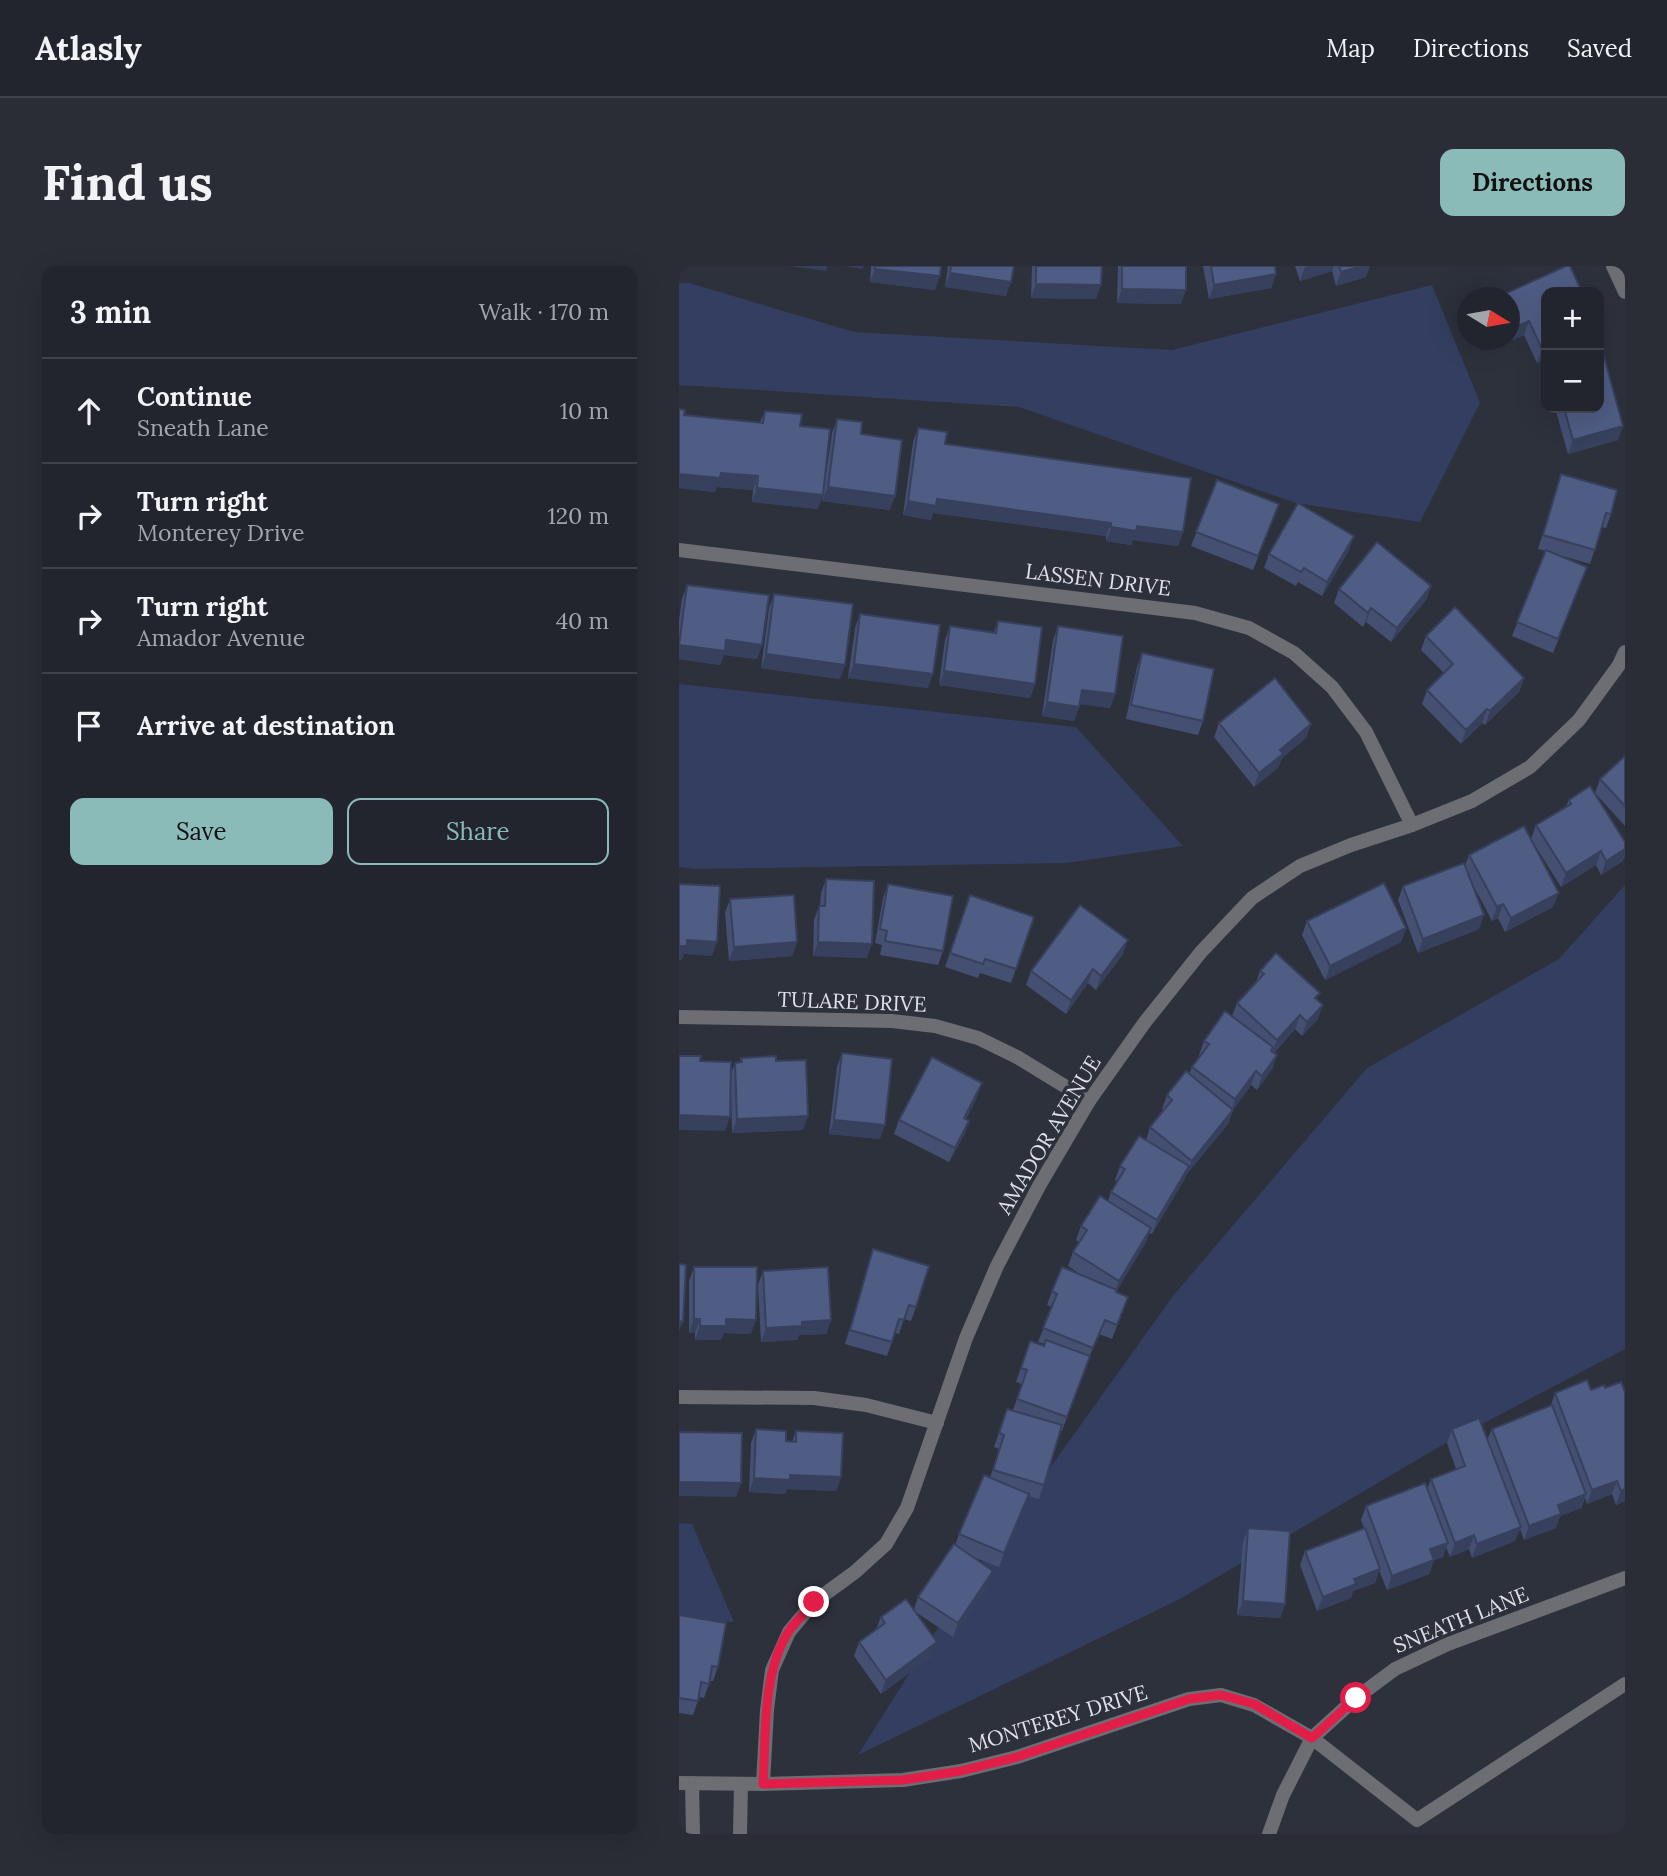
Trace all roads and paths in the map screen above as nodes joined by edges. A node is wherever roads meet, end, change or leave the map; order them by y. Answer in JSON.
{"nodes":[{"id":1,"x":1613,"y":266,"type":"edge"},
{"id":2,"x":1625,"y":292,"type":"edge"},
{"id":3,"x":679,"y":550,"type":"edge"},
{"id":4,"x":1625,"y":652,"type":"edge"},
{"id":5,"x":1412,"y":825,"type":"junction"},
{"id":6,"x":679,"y":1017,"type":"edge"},
{"id":7,"x":1089,"y":1101,"type":"junction"},
{"id":8,"x":679,"y":1397,"type":"edge"},
{"id":9,"x":937,"y":1423,"type":"junction"},
{"id":10,"x":1625,"y":1578,"type":"edge"},
{"id":11,"x":1625,"y":1684,"type":"edge"},
{"id":12,"x":1312,"y":1738,"type":"junction"},
{"id":13,"x":685,"y":1783,"type":"edge"},
{"id":14,"x":741,"y":1784,"type":"junction"},
{"id":15,"x":763,"y":1784,"type":"junction"},
{"id":16,"x":693,"y":1834,"type":"edge"},
{"id":17,"x":740,"y":1834,"type":"edge"},
{"id":18,"x":1269,"y":1834,"type":"edge"}],
"edges":[{"from":1,"to":2,"type":"street"},
{"from":3,"to":5,"type":"street","name":"LASSEN DRIVE"},
{"from":4,"to":5,"type":"street","name":"AMADOR AVENUE"},
{"from":5,"to":7,"type":"street","name":"AMADOR AVENUE"},
{"from":6,"to":7,"type":"street","name":"TULARE DRIVE"},
{"from":7,"to":9,"type":"street","name":"AMADOR AVENUE"},
{"from":8,"to":9,"type":"street"},
{"from":9,"to":15,"type":"street","name":"AMADOR AVENUE"},
{"from":10,"to":12,"type":"street","name":"SNEATH LANE"},
{"from":11,"to":12,"type":"street","name":"MONTEREY DRIVE"},
{"from":12,"to":15,"type":"street","name":"MONTEREY DRIVE"},
{"from":12,"to":18,"type":"street","name":"SNEATH LANE"},
{"from":13,"to":14,"type":"street","name":"MONTEREY DRIVE"},
{"from":13,"to":16,"type":"street"},
{"from":14,"to":15,"type":"street","name":"MONTEREY DRIVE"},
{"from":14,"to":17,"type":"street"}]}
